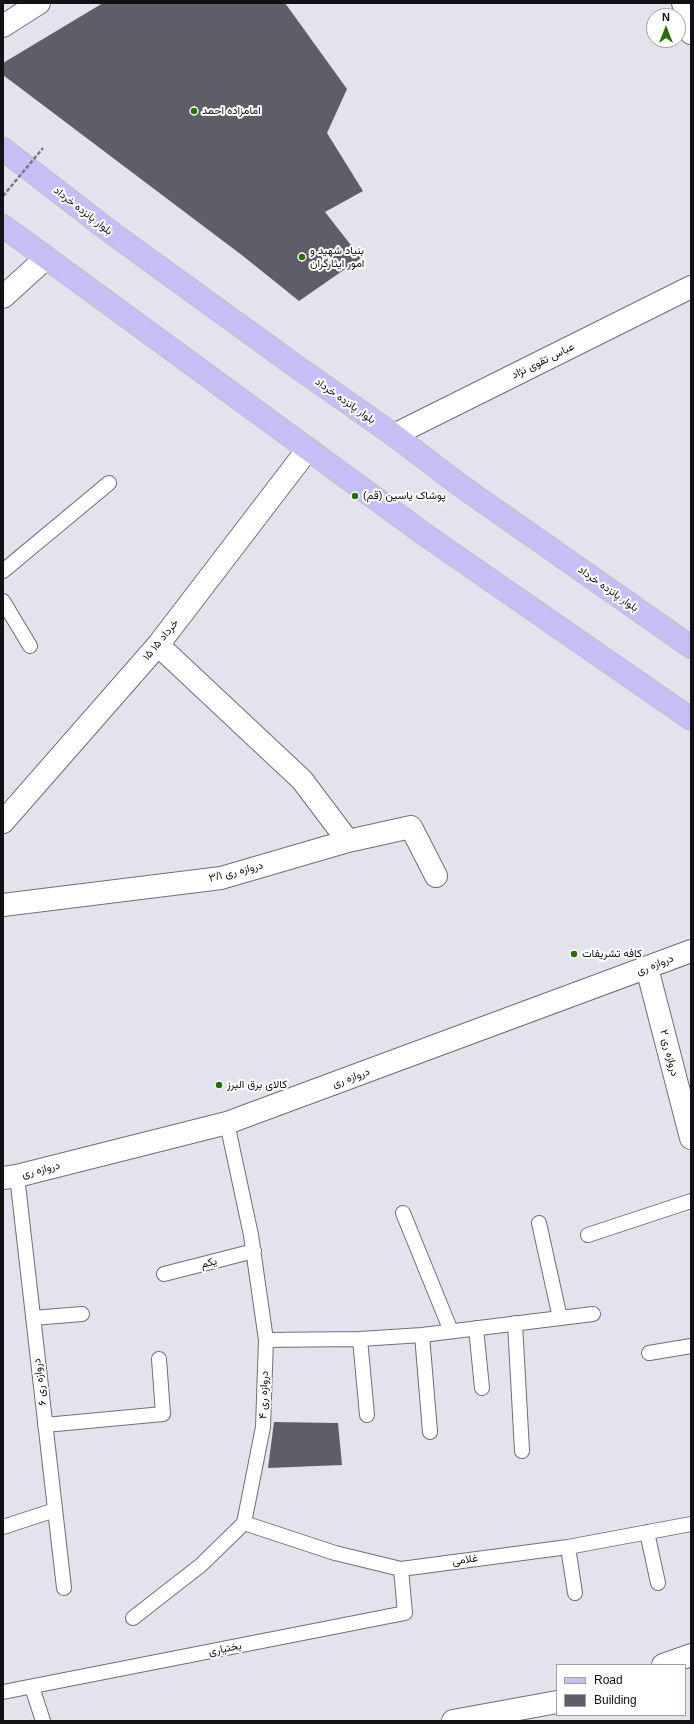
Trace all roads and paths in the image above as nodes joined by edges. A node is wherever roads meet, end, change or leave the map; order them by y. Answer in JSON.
{"nodes":[{"id":1,"x":39,"y":3,"type":"edge"},
{"id":2,"x":683,"y":3,"type":"edge"},
{"id":3,"x":3,"y":26,"type":"edge"},
{"id":4,"x":691,"y":33,"type":"edge"},
{"id":5,"x":43,"y":148,"type":"dead end"},
{"id":6,"x":3,"y":149,"type":"edge"},
{"id":7,"x":3,"y":196,"type":"edge"},
{"id":8,"x":3,"y":226,"type":"edge"},
{"id":9,"x":46,"y":258,"type":"junction"},
{"id":10,"x":691,"y":287,"type":"edge"},
{"id":11,"x":3,"y":297,"type":"edge"},
{"id":12,"x":394,"y":435,"type":"junction"},
{"id":13,"x":308,"y":449,"type":"junction"},
{"id":14,"x":109,"y":483,"type":"dead end"},
{"id":15,"x":3,"y":571,"type":"edge"},
{"id":16,"x":3,"y":601,"type":"edge"},
{"id":17,"x":158,"y":645,"type":"junction"},
{"id":18,"x":30,"y":646,"type":"dead end"},
{"id":19,"x":691,"y":647,"type":"edge"},
{"id":20,"x":691,"y":719,"type":"edge"},
{"id":21,"x":3,"y":822,"type":"edge"},
{"id":22,"x":348,"y":841,"type":"junction"},
{"id":23,"x":436,"y":876,"type":"dead end"},
{"id":24,"x":3,"y":904,"type":"edge"},
{"id":25,"x":691,"y":951,"type":"edge"},
{"id":26,"x":647,"y":968,"type":"junction"},
{"id":27,"x":227,"y":1123,"type":"junction"},
{"id":28,"x":691,"y":1138,"type":"edge"},
{"id":29,"x":10,"y":1177,"type":"edge"},
{"id":30,"x":691,"y":1201,"type":"edge"},
{"id":31,"x":404,"y":1213,"type":"dead end"},
{"id":32,"x":539,"y":1223,"type":"dead end"},
{"id":33,"x":588,"y":1235,"type":"dead end"},
{"id":34,"x":254,"y":1251,"type":"junction"},
{"id":35,"x":164,"y":1274,"type":"dead end"},
{"id":36,"x":82,"y":1314,"type":"dead end"},
{"id":37,"x":593,"y":1314,"type":"dead end"},
{"id":38,"x":33,"y":1318,"type":"junction"},
{"id":39,"x":560,"y":1318,"type":"junction"},
{"id":40,"x":515,"y":1323,"type":"junction"},
{"id":41,"x":476,"y":1328,"type":"junction"},
{"id":42,"x":451,"y":1331,"type":"junction"},
{"id":43,"x":422,"y":1335,"type":"junction"},
{"id":44,"x":360,"y":1339,"type":"junction"},
{"id":45,"x":266,"y":1340,"type":"junction"},
{"id":46,"x":691,"y":1346,"type":"edge"},
{"id":47,"x":649,"y":1353,"type":"dead end"},
{"id":48,"x":159,"y":1359,"type":"dead end"},
{"id":49,"x":482,"y":1388,"type":"dead end"},
{"id":50,"x":367,"y":1415,"type":"dead end"},
{"id":51,"x":46,"y":1425,"type":"junction"},
{"id":52,"x":430,"y":1432,"type":"dead end"},
{"id":53,"x":522,"y":1451,"type":"dead end"},
{"id":54,"x":55,"y":1510,"type":"junction"},
{"id":55,"x":244,"y":1523,"type":"junction"},
{"id":56,"x":691,"y":1524,"type":"edge"},
{"id":57,"x":3,"y":1527,"type":"edge"},
{"id":58,"x":647,"y":1532,"type":"junction"},
{"id":59,"x":568,"y":1547,"type":"junction"},
{"id":60,"x":401,"y":1569,"type":"junction"},
{"id":61,"x":658,"y":1583,"type":"dead end"},
{"id":62,"x":64,"y":1588,"type":"dead end"},
{"id":63,"x":575,"y":1593,"type":"dead end"},
{"id":64,"x":133,"y":1618,"type":"dead end"},
{"id":65,"x":691,"y":1655,"type":"edge"},
{"id":66,"x":666,"y":1664,"type":"edge"},
{"id":67,"x":32,"y":1687,"type":"junction"},
{"id":68,"x":3,"y":1692,"type":"edge"},
{"id":69,"x":556,"y":1702,"type":"edge"},
{"id":70,"x":43,"y":1721,"type":"edge"},
{"id":71,"x":453,"y":1721,"type":"edge"}],
"edges":[{"from":1,"to":3,"type":"street"},
{"from":2,"to":4,"type":"street"},
{"from":5,"to":7,"type":"path","bridge":true},
{"from":6,"to":12,"type":"main road","name":"بلوار پانزده خرداد"},
{"from":8,"to":9,"type":"main road"},
{"from":9,"to":11,"type":"street"},
{"from":9,"to":13,"type":"main road"},
{"from":10,"to":12,"type":"street","name":"عباس تقوی نژاد"},
{"from":12,"to":19,"type":"main road","name":"بلوار پانزده خرداد"},
{"from":13,"to":17,"type":"street","name":"۱۵ خرداد ۱۵"},
{"from":13,"to":20,"type":"main road"},
{"from":14,"to":15,"type":"lane"},
{"from":16,"to":18,"type":"lane"},
{"from":17,"to":21,"type":"street","name":"۱۵ خرداد ۱۵"},
{"from":17,"to":22,"type":"street"},
{"from":22,"to":23,"type":"street","name":"دروازه ری ۳/۱"},
{"from":22,"to":24,"type":"street","name":"دروازه ری ۳/۱"},
{"from":25,"to":26,"type":"street","name":"دروازه ری"},
{"from":26,"to":27,"type":"street","name":"دروازه ری"},
{"from":26,"to":28,"type":"street","name":"دروازه ری ۲"},
{"from":27,"to":29,"type":"street","name":"دروازه ری"},
{"from":27,"to":34,"type":"lane","name":"دروازه ری ۴"},
{"from":29,"to":38,"type":"lane","name":"دروازه ری ۶"},
{"from":30,"to":33,"type":"lane"},
{"from":31,"to":42,"type":"lane"},
{"from":32,"to":39,"type":"lane"},
{"from":34,"to":35,"type":"lane","name":"یکم"},
{"from":34,"to":45,"type":"lane","name":"دروازه ری ۴"},
{"from":36,"to":38,"type":"lane"},
{"from":37,"to":39,"type":"lane"},
{"from":38,"to":51,"type":"lane","name":"دروازه ری ۶"},
{"from":39,"to":40,"type":"lane"},
{"from":40,"to":41,"type":"lane"},
{"from":40,"to":53,"type":"lane"},
{"from":41,"to":42,"type":"lane"},
{"from":41,"to":49,"type":"lane"},
{"from":42,"to":43,"type":"lane"},
{"from":43,"to":44,"type":"lane"},
{"from":43,"to":52,"type":"lane"},
{"from":44,"to":45,"type":"lane"},
{"from":44,"to":50,"type":"lane"},
{"from":45,"to":55,"type":"lane","name":"دروازه ری ۴"},
{"from":46,"to":47,"type":"lane"},
{"from":48,"to":51,"type":"lane"},
{"from":51,"to":54,"type":"lane","name":"دروازه ری ۶"},
{"from":54,"to":57,"type":"lane"},
{"from":54,"to":62,"type":"lane","name":"دروازه ری ۶"},
{"from":55,"to":60,"type":"lane","name":"غلامی"},
{"from":55,"to":64,"type":"lane"},
{"from":56,"to":58,"type":"lane","name":"غلامی"},
{"from":58,"to":59,"type":"lane","name":"غلامی"},
{"from":58,"to":61,"type":"lane"},
{"from":59,"to":60,"type":"lane","name":"غلامی"},
{"from":59,"to":63,"type":"lane"},
{"from":60,"to":67,"type":"lane","name":"بختیاری"},
{"from":65,"to":66,"type":"street"},
{"from":67,"to":68,"type":"lane","name":"بختیاری"},
{"from":67,"to":70,"type":"lane"},
{"from":69,"to":71,"type":"street"}]}
